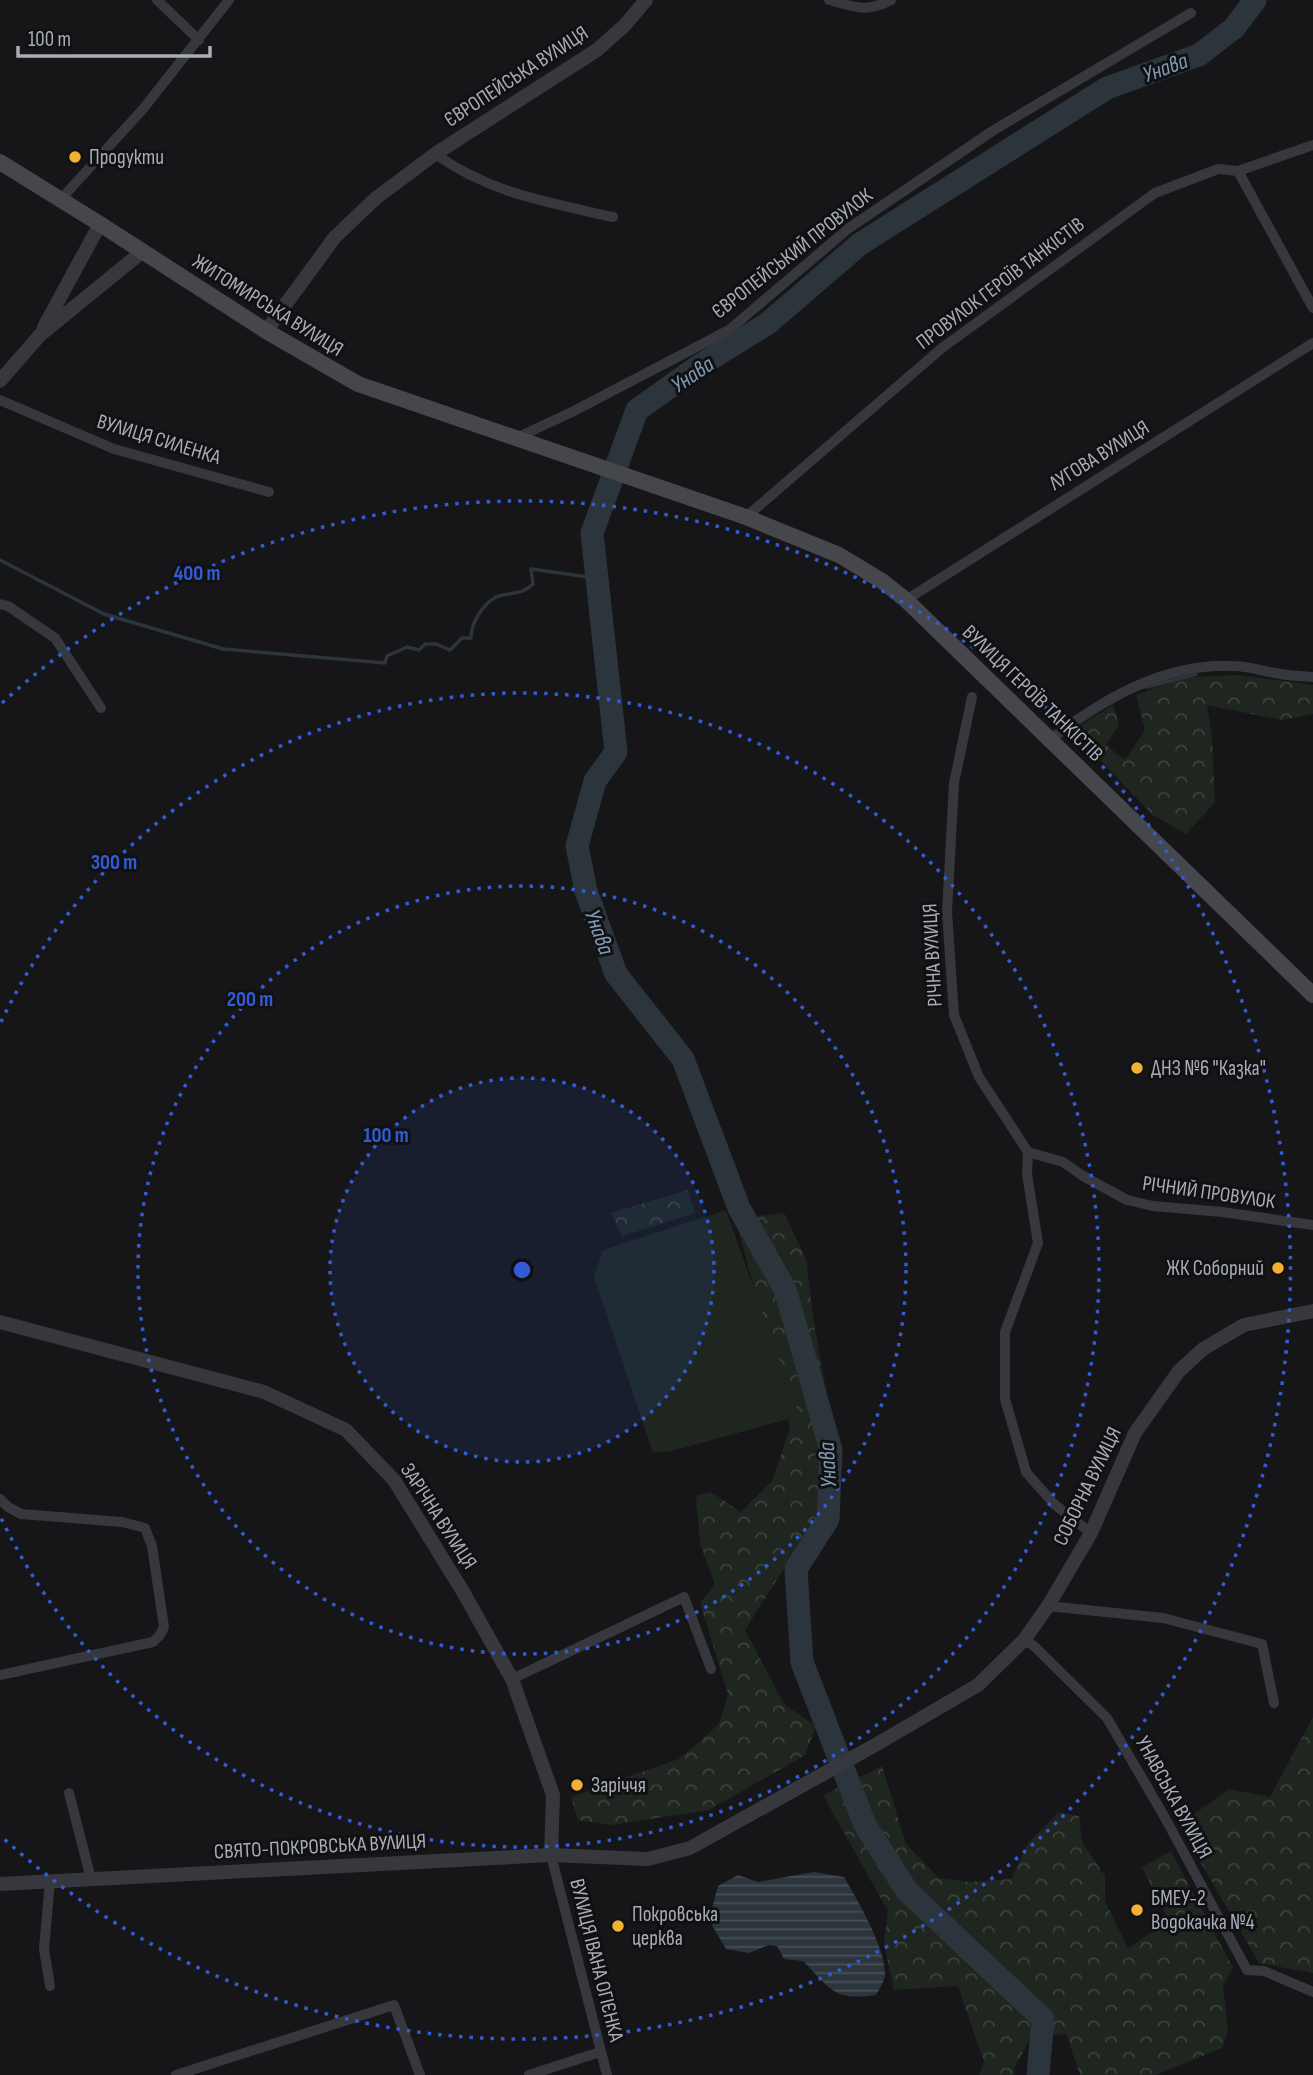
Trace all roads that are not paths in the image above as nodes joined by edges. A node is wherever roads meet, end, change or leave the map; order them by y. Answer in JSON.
{"nodes":[{"id":1,"x":157,"y":0,"type":"edge"},
{"id":2,"x":229,"y":0,"type":"edge"},
{"id":3,"x":646,"y":0,"type":"edge"},
{"id":4,"x":830,"y":0,"type":"edge"},
{"id":5,"x":891,"y":0,"type":"edge"},
{"id":6,"x":1191,"y":13,"type":"dead end"},
{"id":7,"x":199,"y":40,"type":"junction"},
{"id":8,"x":1313,"y":145,"type":"edge"},
{"id":9,"x":435,"y":154,"type":"junction"},
{"id":10,"x":0,"y":162,"type":"edge"},
{"id":11,"x":1238,"y":171,"type":"junction"},
{"id":12,"x":61,"y":200,"type":"junction"},
{"id":13,"x":613,"y":217,"type":"dead end"},
{"id":14,"x":100,"y":224,"type":"junction"},
{"id":15,"x":143,"y":251,"type":"junction"},
{"id":16,"x":1313,"y":308,"type":"edge"},
{"id":17,"x":266,"y":331,"type":"junction"},
{"id":18,"x":40,"y":335,"type":"junction"},
{"id":19,"x":1313,"y":343,"type":"edge"},
{"id":20,"x":0,"y":381,"type":"edge"},
{"id":21,"x":0,"y":400,"type":"edge"},
{"id":22,"x":514,"y":439,"type":"junction"},
{"id":23,"x":269,"y":492,"type":"dead end"},
{"id":24,"x":676,"y":493,"type":"joint"},
{"id":25,"x":746,"y":517,"type":"junction"},
{"id":26,"x":906,"y":600,"type":"junction"},
{"id":27,"x":0,"y":604,"type":"edge"},
{"id":28,"x":1313,"y":677,"type":"edge"},
{"id":29,"x":971,"y":697,"type":"dead end"},
{"id":30,"x":101,"y":708,"type":"dead end"},
{"id":31,"x":1051,"y":739,"type":"junction"},
{"id":32,"x":1313,"y":995,"type":"edge"},
{"id":33,"x":1028,"y":1152,"type":"junction"},
{"id":34,"x":1313,"y":1225,"type":"edge"},
{"id":35,"x":1313,"y":1311,"type":"edge"},
{"id":36,"x":0,"y":1322,"type":"edge"},
{"id":37,"x":0,"y":1499,"type":"edge"},
{"id":38,"x":1091,"y":1533,"type":"junction"},
{"id":39,"x":1048,"y":1606,"type":"junction"},
{"id":40,"x":1024,"y":1640,"type":"junction"},
{"id":41,"x":711,"y":1669,"type":"dead end"},
{"id":42,"x":0,"y":1675,"type":"edge"},
{"id":43,"x":512,"y":1679,"type":"junction"},
{"id":44,"x":1274,"y":1703,"type":"dead end"},
{"id":45,"x":69,"y":1793,"type":"dead end"},
{"id":46,"x":551,"y":1855,"type":"junction"},
{"id":47,"x":91,"y":1879,"type":"junction"},
{"id":48,"x":50,"y":1881,"type":"junction"},
{"id":49,"x":0,"y":1884,"type":"edge"},
{"id":50,"x":50,"y":1986,"type":"dead end"},
{"id":51,"x":1313,"y":1992,"type":"edge"},
{"id":52,"x":600,"y":2052,"type":"junction"},
{"id":53,"x":176,"y":2075,"type":"edge"},
{"id":54,"x":420,"y":2075,"type":"edge"},
{"id":55,"x":529,"y":2075,"type":"edge"},
{"id":56,"x":607,"y":2075,"type":"edge"}],
"edges":[{"from":1,"to":7,"type":"street"},
{"from":2,"to":7,"type":"street"},
{"from":3,"to":9,"type":"street","name":"ЄВРОПЕЙСЬКА ВУЛИЦЯ"},
{"from":4,"to":5,"type":"street"},
{"from":6,"to":22,"type":"street","name":"ЄВРОПЕЙСЬКИЙ ПРОВУЛОК"},
{"from":7,"to":12,"type":"street"},
{"from":8,"to":11,"type":"street","name":"ПРОВУЛОК ГЕРОЇВ ТАНКІСТІВ"},
{"from":9,"to":13,"type":"street","name":"ЄВРОПЕЙСЬКА ВУЛИЦЯ"},
{"from":9,"to":17,"type":"street","name":"ЄВРОПЕЙСЬКА ВУЛИЦЯ"},
{"from":10,"to":12,"type":"main road","name":"ЖИТОМИРСЬКА ВУЛИЦЯ"},
{"from":11,"to":16,"type":"street"},
{"from":11,"to":25,"type":"street","name":"ПРОВУЛОК ГЕРОЇВ ТАНКІСТІВ"},
{"from":12,"to":14,"type":"main road","name":"ЖИТОМИРСЬКА ВУЛИЦЯ"},
{"from":14,"to":15,"type":"main road","name":"ЖИТОМИРСЬКА ВУЛИЦЯ"},
{"from":14,"to":18,"type":"street"},
{"from":15,"to":17,"type":"main road","name":"ЖИТОМИРСЬКА ВУЛИЦЯ"},
{"from":15,"to":18,"type":"street"},
{"from":17,"to":22,"type":"main road","name":"ЖИТОМИРСЬКА ВУЛИЦЯ"},
{"from":18,"to":20,"type":"street"},
{"from":19,"to":26,"type":"street","name":"ЛУГОВА ВУЛИЦЯ"},
{"from":21,"to":23,"type":"street","name":"ВУЛИЦЯ СИЛЕНКА"},
{"from":22,"to":24,"type":"main road","name":"ЖИТОМИРСЬКА ВУЛИЦЯ"},
{"from":24,"to":25,"type":"main road","name":"ВУЛИЦЯ ГЕРОЇВ ТАНКІСТІВ"},
{"from":25,"to":26,"type":"main road","name":"ВУЛИЦЯ ГЕРОЇВ ТАНКІСТІВ"},
{"from":26,"to":31,"type":"main road","name":"ВУЛИЦЯ ГЕРОЇВ ТАНКІСТІВ"},
{"from":27,"to":30,"type":"street"},
{"from":28,"to":31,"type":"street"},
{"from":29,"to":33,"type":"street","name":"РІЧНА ВУЛИЦЯ"},
{"from":31,"to":32,"type":"main road","name":"ВУЛИЦЯ ГЕРОЇВ ТАНКІСТІВ"},
{"from":33,"to":34,"type":"street","name":"РІЧНИЙ ПРОВУЛОК"},
{"from":33,"to":38,"type":"street"},
{"from":35,"to":38,"type":"street","name":"СОБОРНА ВУЛИЦЯ"},
{"from":36,"to":43,"type":"street","name":"ЗАРІЧНА ВУЛИЦЯ"},
{"from":37,"to":42,"type":"street"},
{"from":38,"to":39,"type":"street","name":"СОБОРНА ВУЛИЦЯ"},
{"from":39,"to":40,"type":"street","name":"СОБОРНА ВУЛИЦЯ"},
{"from":39,"to":44,"type":"street"},
{"from":40,"to":46,"type":"street","name":"СОБОРНА ВУЛИЦЯ"},
{"from":40,"to":51,"type":"street","name":"УНАВСЬКА ВУЛИЦЯ"},
{"from":41,"to":43,"type":"street"},
{"from":43,"to":46,"type":"street","name":"ЗАРІЧНА ВУЛИЦЯ"},
{"from":45,"to":47,"type":"street"},
{"from":46,"to":47,"type":"street","name":"СВЯТО-ПОКРОВСЬКА ВУЛИЦЯ"},
{"from":46,"to":52,"type":"street","name":"ВУЛИЦЯ ІВАНА ОГІЄНКА"},
{"from":47,"to":48,"type":"street","name":"СВЯТО-ПОКРОВСЬКА ВУЛИЦЯ"},
{"from":48,"to":49,"type":"street","name":"СВЯТО-ПОКРОВСЬКА ВУЛИЦЯ"},
{"from":48,"to":50,"type":"street"},
{"from":52,"to":55,"type":"street"},
{"from":52,"to":56,"type":"street","name":"ВУЛИЦЯ ІВАНА ОГІЄНКА"},
{"from":53,"to":54,"type":"street"}]}
